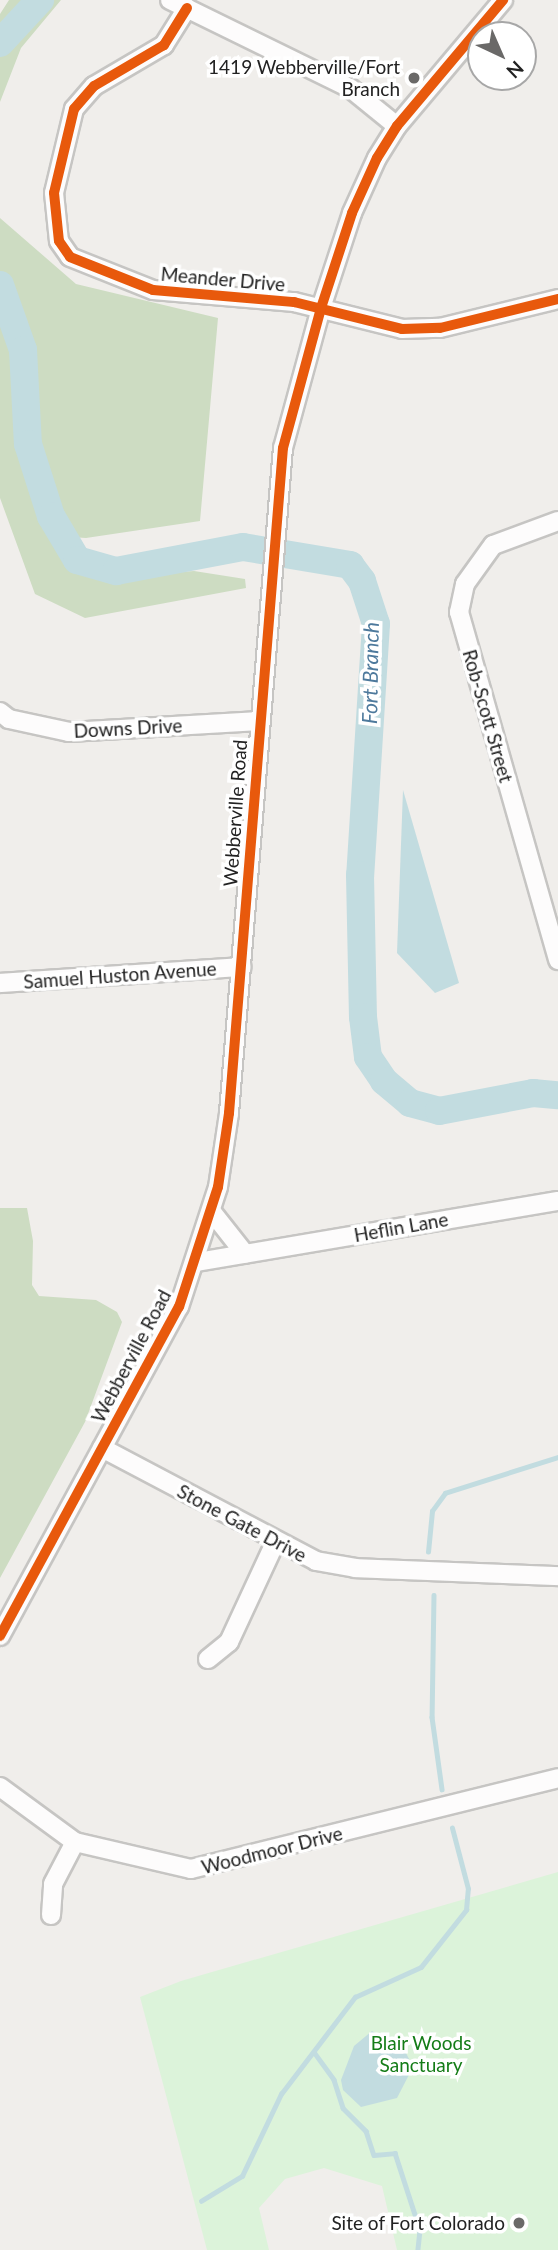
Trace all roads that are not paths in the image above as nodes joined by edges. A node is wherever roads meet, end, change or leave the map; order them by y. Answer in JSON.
{"nodes":[{"id":1,"x":170,"y":0,"type":"edge"},
{"id":2,"x":503,"y":0,"type":"edge"},
{"id":3,"x":187,"y":8,"type":"junction"},
{"id":4,"x":397,"y":126,"type":"junction"},
{"id":5,"x":558,"y":299,"type":"edge"},
{"id":6,"x":321,"y":308,"type":"junction"},
{"id":7,"x":558,"y":521,"type":"edge"},
{"id":8,"x":0,"y":712,"type":"edge"},
{"id":9,"x":260,"y":720,"type":"junction"},
{"id":10,"x":558,"y":960,"type":"edge"},
{"id":11,"x":241,"y":967,"type":"junction"},
{"id":12,"x":0,"y":984,"type":"edge"},
{"id":13,"x":558,"y":1201,"type":"edge"},
{"id":14,"x":212,"y":1212,"type":"junction"},
{"id":15,"x":245,"y":1254,"type":"junction"},
{"id":16,"x":197,"y":1262,"type":"junction"},
{"id":17,"x":103,"y":1448,"type":"junction"},
{"id":18,"x":275,"y":1543,"type":"junction"},
{"id":19,"x":558,"y":1576,"type":"edge"},
{"id":20,"x":0,"y":1636,"type":"edge"},
{"id":21,"x":208,"y":1658,"type":"dead end"},
{"id":22,"x":558,"y":1777,"type":"edge"},
{"id":23,"x":0,"y":1787,"type":"edge"},
{"id":24,"x":75,"y":1842,"type":"junction"},
{"id":25,"x":51,"y":1914,"type":"dead end"}],
"edges":[{"from":1,"to":3,"type":"street"},
{"from":2,"to":4,"type":"street","name":"Webberville Road"},
{"from":3,"to":4,"type":"street"},
{"from":3,"to":6,"type":"street","name":"Meander Drive"},
{"from":4,"to":6,"type":"street","name":"Webberville Road"},
{"from":5,"to":6,"type":"street","name":"Meander Drive"},
{"from":6,"to":9,"type":"street","name":"Webberville Road"},
{"from":7,"to":10,"type":"street","name":"Rob-Scott Street"},
{"from":8,"to":9,"type":"street","name":"Downs Drive"},
{"from":9,"to":11,"type":"street","name":"Webberville Road"},
{"from":11,"to":12,"type":"street","name":"Samuel Huston Avenue"},
{"from":11,"to":14,"type":"street","name":"Webberville Road"},
{"from":13,"to":15,"type":"street","name":"Heflin Lane"},
{"from":14,"to":15,"type":"street"},
{"from":14,"to":16,"type":"street","name":"Webberville Road"},
{"from":15,"to":16,"type":"street","name":"Heflin Lane"},
{"from":16,"to":17,"type":"street","name":"Webberville Road"},
{"from":17,"to":18,"type":"street","name":"Stone Gate Drive"},
{"from":17,"to":20,"type":"street","name":"Webberville Road"},
{"from":18,"to":19,"type":"street","name":"Stone Gate Drive"},
{"from":18,"to":21,"type":"street"},
{"from":22,"to":24,"type":"street","name":"Woodmoor Drive"},
{"from":23,"to":24,"type":"street","name":"Woodmoor Drive"},
{"from":24,"to":25,"type":"street"}]}
